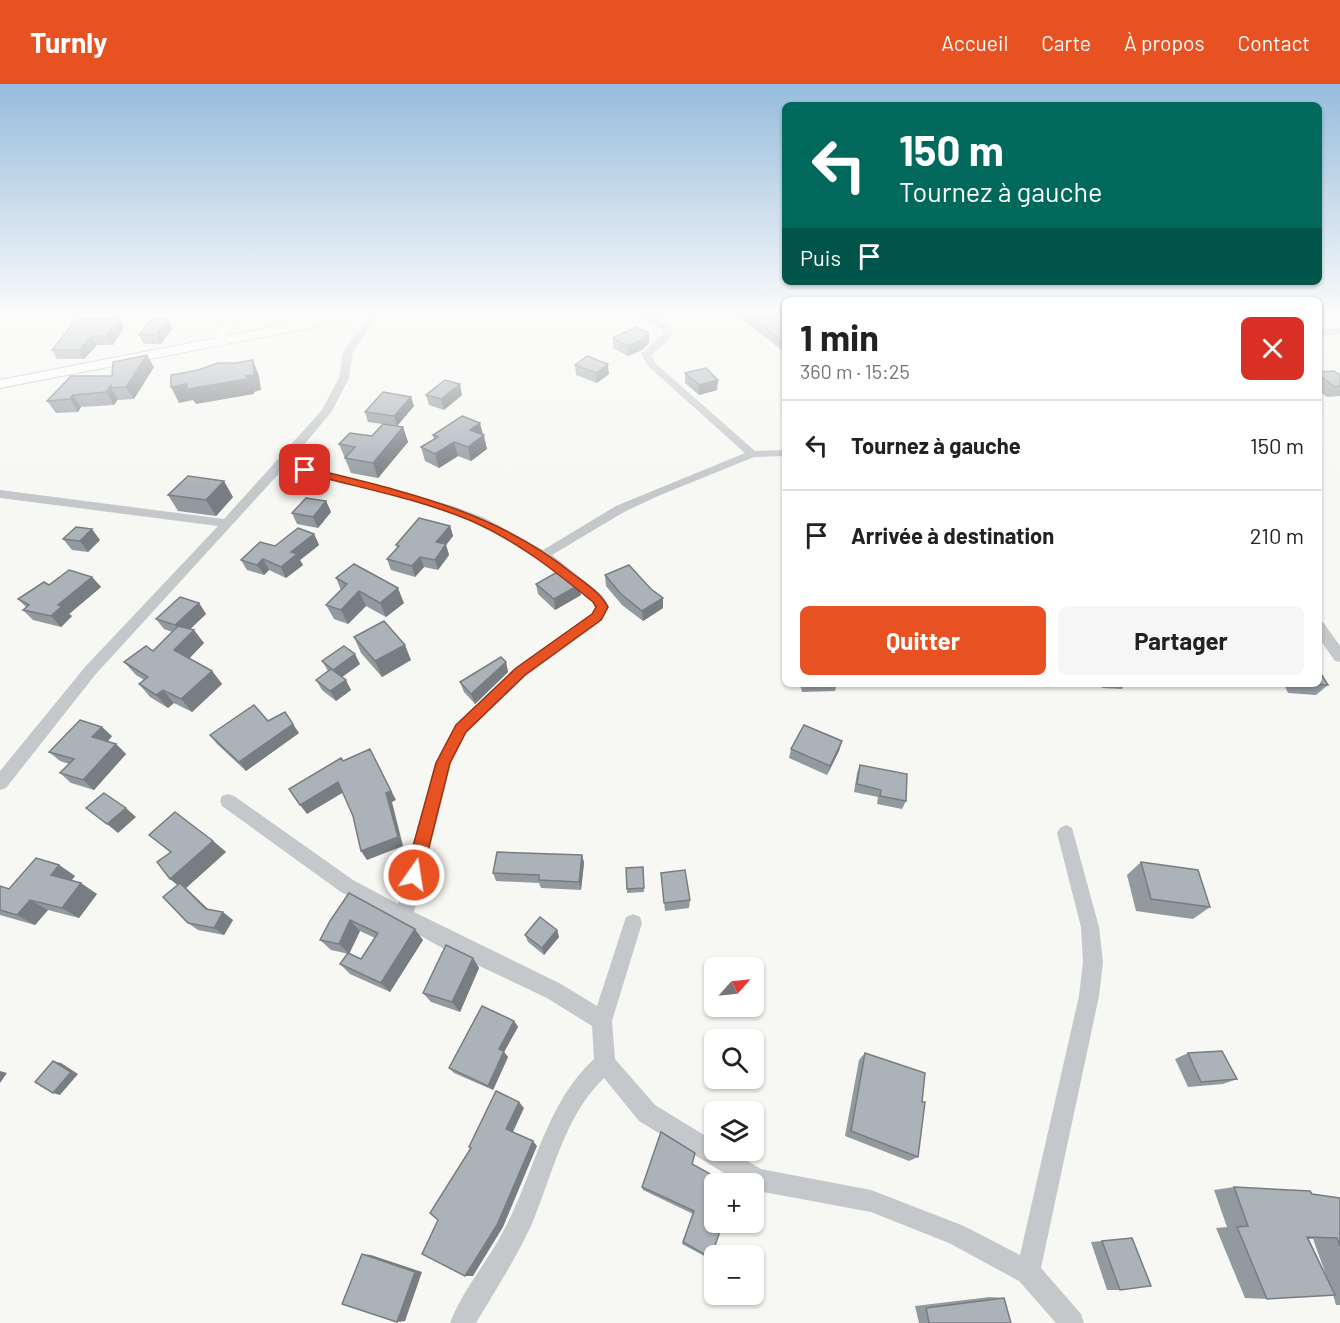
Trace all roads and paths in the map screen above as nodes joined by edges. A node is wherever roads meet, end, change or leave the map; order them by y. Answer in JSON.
{"nodes":[{"id":1,"x":70,"y":371,"type":"edge"},
{"id":2,"x":346,"y":371,"type":"edge"},
{"id":3,"x":659,"y":371,"type":"edge"},
{"id":4,"x":0,"y":384,"type":"edge"},
{"id":5,"x":782,"y":453,"type":"edge"},
{"id":6,"x":752,"y":454,"type":"junction"},
{"id":7,"x":282,"y":464,"type":"junction"},
{"id":8,"x":0,"y":494,"type":"edge"},
{"id":9,"x":225,"y":523,"type":"junction"},
{"id":10,"x":543,"y":555,"type":"junction"},
{"id":11,"x":1322,"y":632,"type":"edge"},
{"id":12,"x":1340,"y":657,"type":"edge"},
{"id":13,"x":0,"y":783,"type":"edge"},
{"id":14,"x":228,"y":801,"type":"dead end"},
{"id":15,"x":1066,"y":833,"type":"dead end"},
{"id":16,"x":404,"y":916,"type":"junction"},
{"id":17,"x":633,"y":923,"type":"dead end"},
{"id":18,"x":602,"y":1021,"type":"junction"},
{"id":19,"x":605,"y":1063,"type":"junction"},
{"id":20,"x":1028,"y":1272,"type":"junction"},
{"id":21,"x":462,"y":1323,"type":"edge"},
{"id":22,"x":1072,"y":1323,"type":"edge"}],
"edges":[{"from":1,"to":4,"type":"main road"},
{"from":2,"to":7,"type":"street"},
{"from":3,"to":6,"type":"street"},
{"from":5,"to":6,"type":"street"},
{"from":6,"to":10,"type":"street"},
{"from":7,"to":9,"type":"street"},
{"from":7,"to":10,"type":"street"},
{"from":8,"to":9,"type":"street"},
{"from":9,"to":13,"type":"street"},
{"from":10,"to":16,"type":"street"},
{"from":11,"to":12,"type":"street"},
{"from":14,"to":16,"type":"street"},
{"from":15,"to":20,"type":"street"},
{"from":16,"to":18,"type":"street"},
{"from":17,"to":18,"type":"street"},
{"from":18,"to":19,"type":"street"},
{"from":19,"to":20,"type":"street"},
{"from":19,"to":21,"type":"street"},
{"from":20,"to":22,"type":"street"}]}
